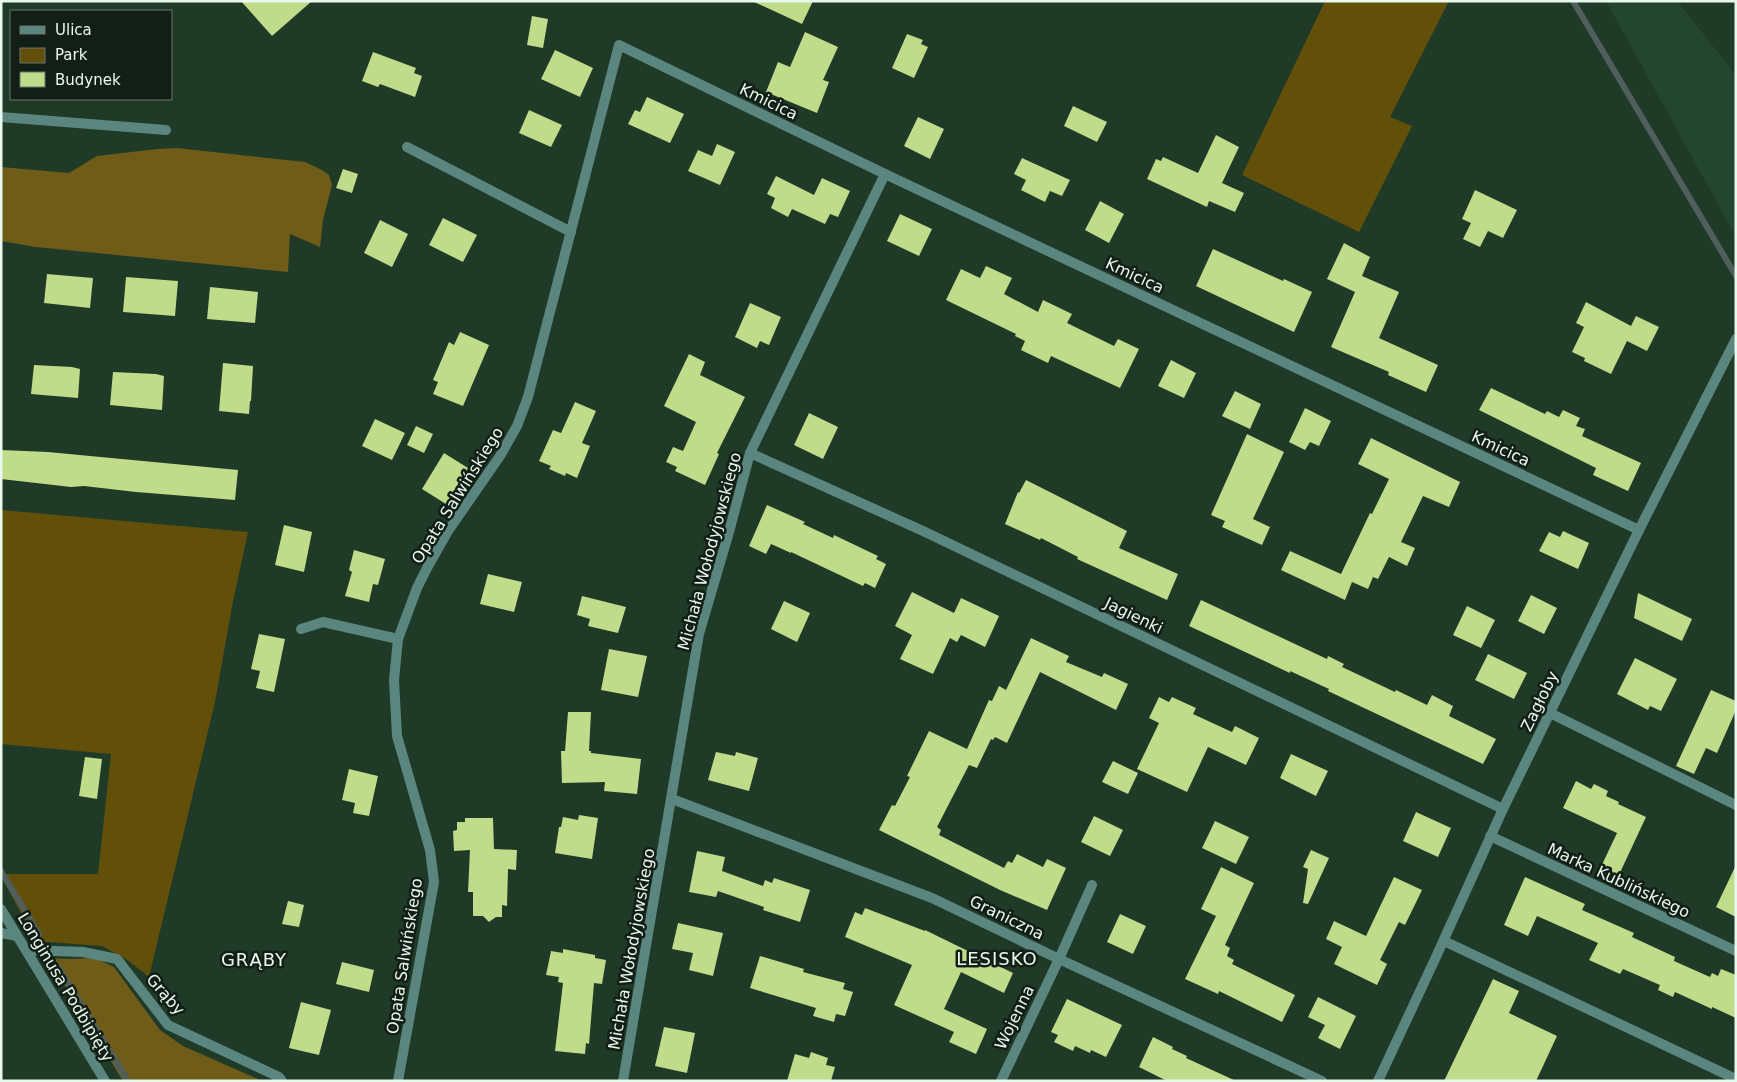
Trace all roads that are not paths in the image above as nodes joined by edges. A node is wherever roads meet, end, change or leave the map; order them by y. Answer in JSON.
{"nodes":[{"id":1,"x":619,"y":46,"type":"joint"},
{"id":2,"x":1,"y":117,"type":"edge"},
{"id":3,"x":166,"y":130,"type":"dead end"},
{"id":4,"x":407,"y":147,"type":"dead end"},
{"id":5,"x":885,"y":174,"type":"junction"},
{"id":6,"x":571,"y":232,"type":"junction"},
{"id":7,"x":1736,"y":339,"type":"edge"},
{"id":8,"x":750,"y":453,"type":"junction"},
{"id":9,"x":1639,"y":530,"type":"junction"},
{"id":10,"x":301,"y":629,"type":"dead end"},
{"id":11,"x":398,"y":639,"type":"junction"},
{"id":12,"x":1550,"y":713,"type":"junction"},
{"id":13,"x":672,"y":799,"type":"junction"},
{"id":14,"x":1736,"y":805,"type":"edge"},
{"id":15,"x":1503,"y":809,"type":"junction"},
{"id":16,"x":1490,"y":836,"type":"junction"},
{"id":17,"x":1092,"y":885,"type":"dead end"},
{"id":18,"x":1,"y":910,"type":"edge"},
{"id":19,"x":1,"y":933,"type":"edge"},
{"id":20,"x":17,"y":936,"type":"junction"},
{"id":21,"x":1444,"y":941,"type":"junction"},
{"id":22,"x":26,"y":950,"type":"junction"},
{"id":23,"x":1736,"y":951,"type":"edge"},
{"id":24,"x":1059,"y":959,"type":"junction"},
{"id":25,"x":1736,"y":1079,"type":"edge"},
{"id":26,"x":105,"y":1081,"type":"edge"},
{"id":27,"x":282,"y":1081,"type":"edge"},
{"id":28,"x":398,"y":1081,"type":"edge"},
{"id":29,"x":623,"y":1081,"type":"edge"},
{"id":30,"x":1001,"y":1081,"type":"edge"},
{"id":31,"x":1322,"y":1081,"type":"edge"},
{"id":32,"x":1378,"y":1081,"type":"edge"}],
"edges":[{"from":1,"to":5,"type":"street","name":"Kmicica"},
{"from":1,"to":6,"type":"street","name":"Opata Salwińskiego"},
{"from":2,"to":3,"type":"street"},
{"from":4,"to":6,"type":"street"},
{"from":5,"to":8,"type":"street","name":"Michała Wołodyjowskiego"},
{"from":5,"to":9,"type":"street","name":"Kmicica"},
{"from":6,"to":11,"type":"street","name":"Opata Salwińskiego"},
{"from":7,"to":9,"type":"street","name":"Zagłoby"},
{"from":8,"to":13,"type":"street","name":"Michała Wołodyjowskiego"},
{"from":8,"to":15,"type":"street","name":"Jagienki"},
{"from":9,"to":12,"type":"street","name":"Zagłoby"},
{"from":10,"to":11,"type":"street"},
{"from":11,"to":28,"type":"street","name":"Opata Salwińskiego"},
{"from":12,"to":14,"type":"street"},
{"from":12,"to":15,"type":"street","name":"Zagłoby"},
{"from":13,"to":24,"type":"street","name":"Graniczna"},
{"from":13,"to":29,"type":"street","name":"Michała Wołodyjowskiego"},
{"from":15,"to":16,"type":"street","name":"Zagłoby"},
{"from":16,"to":21,"type":"street","name":"Zagłoby"},
{"from":16,"to":23,"type":"street","name":"Marka Kublińskiego"},
{"from":17,"to":24,"type":"street","name":"Wojenna"},
{"from":18,"to":20,"type":"street","name":"Longinusa Podbipięty"},
{"from":19,"to":20,"type":"street"},
{"from":20,"to":22,"type":"street","name":"Longinusa Podbipięty"},
{"from":21,"to":25,"type":"street"},
{"from":21,"to":32,"type":"street","name":"Zagłoby"},
{"from":22,"to":26,"type":"street","name":"Longinusa Podbipięty"},
{"from":22,"to":27,"type":"street","name":"Grąby"},
{"from":24,"to":30,"type":"street","name":"Wojenna"},
{"from":24,"to":31,"type":"street","name":"Graniczna"}]}
